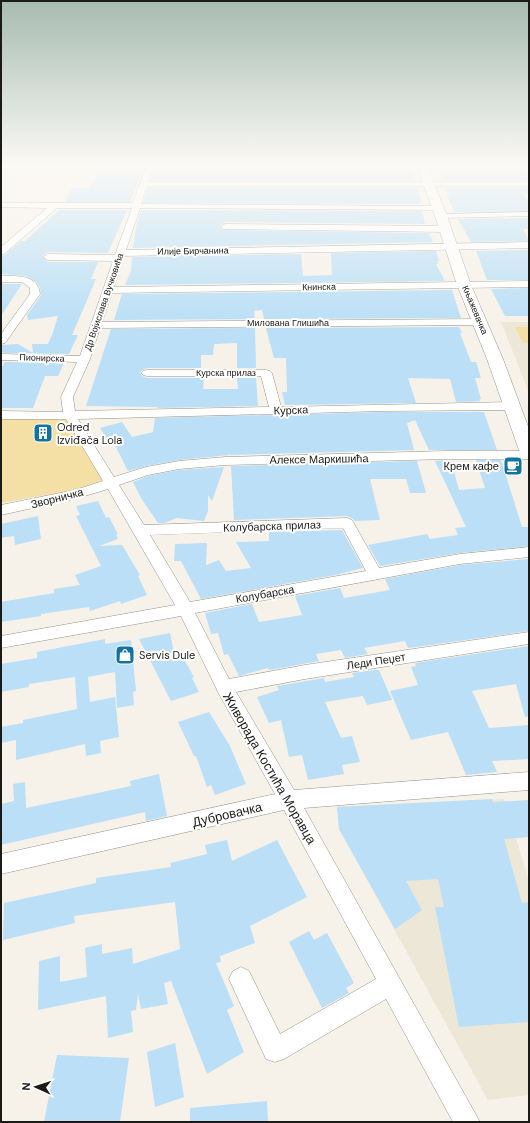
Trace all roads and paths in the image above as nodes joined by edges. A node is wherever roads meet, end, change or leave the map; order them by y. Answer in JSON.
{"nodes":[{"id":1,"x":40,"y":218,"type":"edge"},
{"id":2,"x":133,"y":218,"type":"edge"},
{"id":3,"x":441,"y":218,"type":"edge"},
{"id":4,"x":226,"y":227,"type":"dead end"},
{"id":5,"x":445,"y":229,"type":"junction"},
{"id":6,"x":529,"y":245,"type":"edge"},
{"id":7,"x":451,"y":247,"type":"junction"},
{"id":8,"x":1,"y":252,"type":"edge"},
{"id":9,"x":120,"y":255,"type":"junction"},
{"id":10,"x":48,"y":257,"type":"dead end"},
{"id":11,"x":1,"y":279,"type":"edge"},
{"id":12,"x":529,"y":284,"type":"edge"},
{"id":13,"x":464,"y":285,"type":"junction"},
{"id":14,"x":108,"y":290,"type":"junction"},
{"id":15,"x":481,"y":322,"type":"junction"},
{"id":16,"x":96,"y":325,"type":"junction"},
{"id":17,"x":1,"y":341,"type":"edge"},
{"id":18,"x":1,"y":357,"type":"edge"},
{"id":19,"x":84,"y":359,"type":"junction"},
{"id":20,"x":147,"y":373,"type":"dead end"},
{"id":21,"x":512,"y":406,"type":"junction"},
{"id":22,"x":276,"y":410,"type":"junction"},
{"id":23,"x":1,"y":414,"type":"edge"},
{"id":24,"x":70,"y":416,"type":"junction"},
{"id":25,"x":529,"y":454,"type":"edge"},
{"id":26,"x":111,"y":482,"type":"junction"},
{"id":27,"x":1,"y":510,"type":"edge"},
{"id":28,"x":140,"y":530,"type":"junction"},
{"id":29,"x":529,"y":552,"type":"edge"},
{"id":30,"x":375,"y":574,"type":"junction"},
{"id":31,"x":185,"y":608,"type":"junction"},
{"id":32,"x":529,"y":638,"type":"edge"},
{"id":33,"x":1,"y":642,"type":"edge"},
{"id":34,"x":224,"y":686,"type":"junction"},
{"id":35,"x":529,"y":781,"type":"edge"},
{"id":36,"x":290,"y":800,"type":"junction"},
{"id":37,"x":1,"y":864,"type":"edge"},
{"id":38,"x":241,"y":979,"type":"dead end"},
{"id":39,"x":390,"y":984,"type":"junction"},
{"id":40,"x":467,"y":1122,"type":"edge"}],
"edges":[{"from":1,"to":8,"type":"street"},
{"from":2,"to":9,"type":"street","name":"Др Војислава Вучковића"},
{"from":3,"to":5,"type":"main road","name":"Књажевачка"},
{"from":4,"to":5,"type":"street"},
{"from":5,"to":7,"type":"main road","name":"Књажевачка"},
{"from":6,"to":7,"type":"street","name":"Илије Бирчанина"},
{"from":7,"to":9,"type":"street","name":"Илије Бирчанина"},
{"from":7,"to":13,"type":"main road","name":"Књажевачка"},
{"from":9,"to":10,"type":"street"},
{"from":9,"to":14,"type":"street","name":"Др Војислава Вучковића"},
{"from":11,"to":17,"type":"street"},
{"from":12,"to":13,"type":"street","name":"Книнска"},
{"from":13,"to":14,"type":"street","name":"Книнска"},
{"from":13,"to":15,"type":"main road","name":"Књажевачка"},
{"from":14,"to":16,"type":"street","name":"Др Војислава Вучковића"},
{"from":15,"to":16,"type":"street","name":"Милована Глишића"},
{"from":15,"to":21,"type":"main road","name":"Књажевачка"},
{"from":16,"to":19,"type":"street","name":"Др Војислава Вучковића"},
{"from":18,"to":19,"type":"street","name":"Пионирска"},
{"from":19,"to":24,"type":"street","name":"Др Војислава Вучковића"},
{"from":20,"to":22,"type":"street","name":"Курска прилаз"},
{"from":21,"to":22,"type":"street","name":"Курска"},
{"from":21,"to":25,"type":"main road","name":"Књажевачка"},
{"from":22,"to":24,"type":"street","name":"Курска"},
{"from":23,"to":24,"type":"street","name":"Курска"},
{"from":24,"to":26,"type":"street","name":"Живорада Костића Моравца"},
{"from":25,"to":26,"type":"street","name":"Алексе Маркишића"},
{"from":26,"to":27,"type":"street","name":"Зворничка"},
{"from":26,"to":28,"type":"street","name":"Живорада Костића Моравца"},
{"from":28,"to":30,"type":"street","name":"Колубарска прилаз"},
{"from":28,"to":31,"type":"street","name":"Живорада Костића Моравца"},
{"from":29,"to":30,"type":"street","name":"Колубарска"},
{"from":30,"to":31,"type":"street","name":"Колубарска"},
{"from":31,"to":33,"type":"street","name":"Колубарска"},
{"from":31,"to":34,"type":"street","name":"Живорада Костића Моравца"},
{"from":32,"to":34,"type":"street","name":"Леди Пеџет"},
{"from":34,"to":36,"type":"street","name":"Живорада Костића Моравца"},
{"from":35,"to":36,"type":"street","name":"Дубровачка"},
{"from":36,"to":37,"type":"street","name":"Дубровачка"},
{"from":36,"to":39,"type":"street","name":"Живорада Костића Моравца"},
{"from":38,"to":39,"type":"street"},
{"from":39,"to":40,"type":"street","name":"Живорада Костића Моравца"}]}
